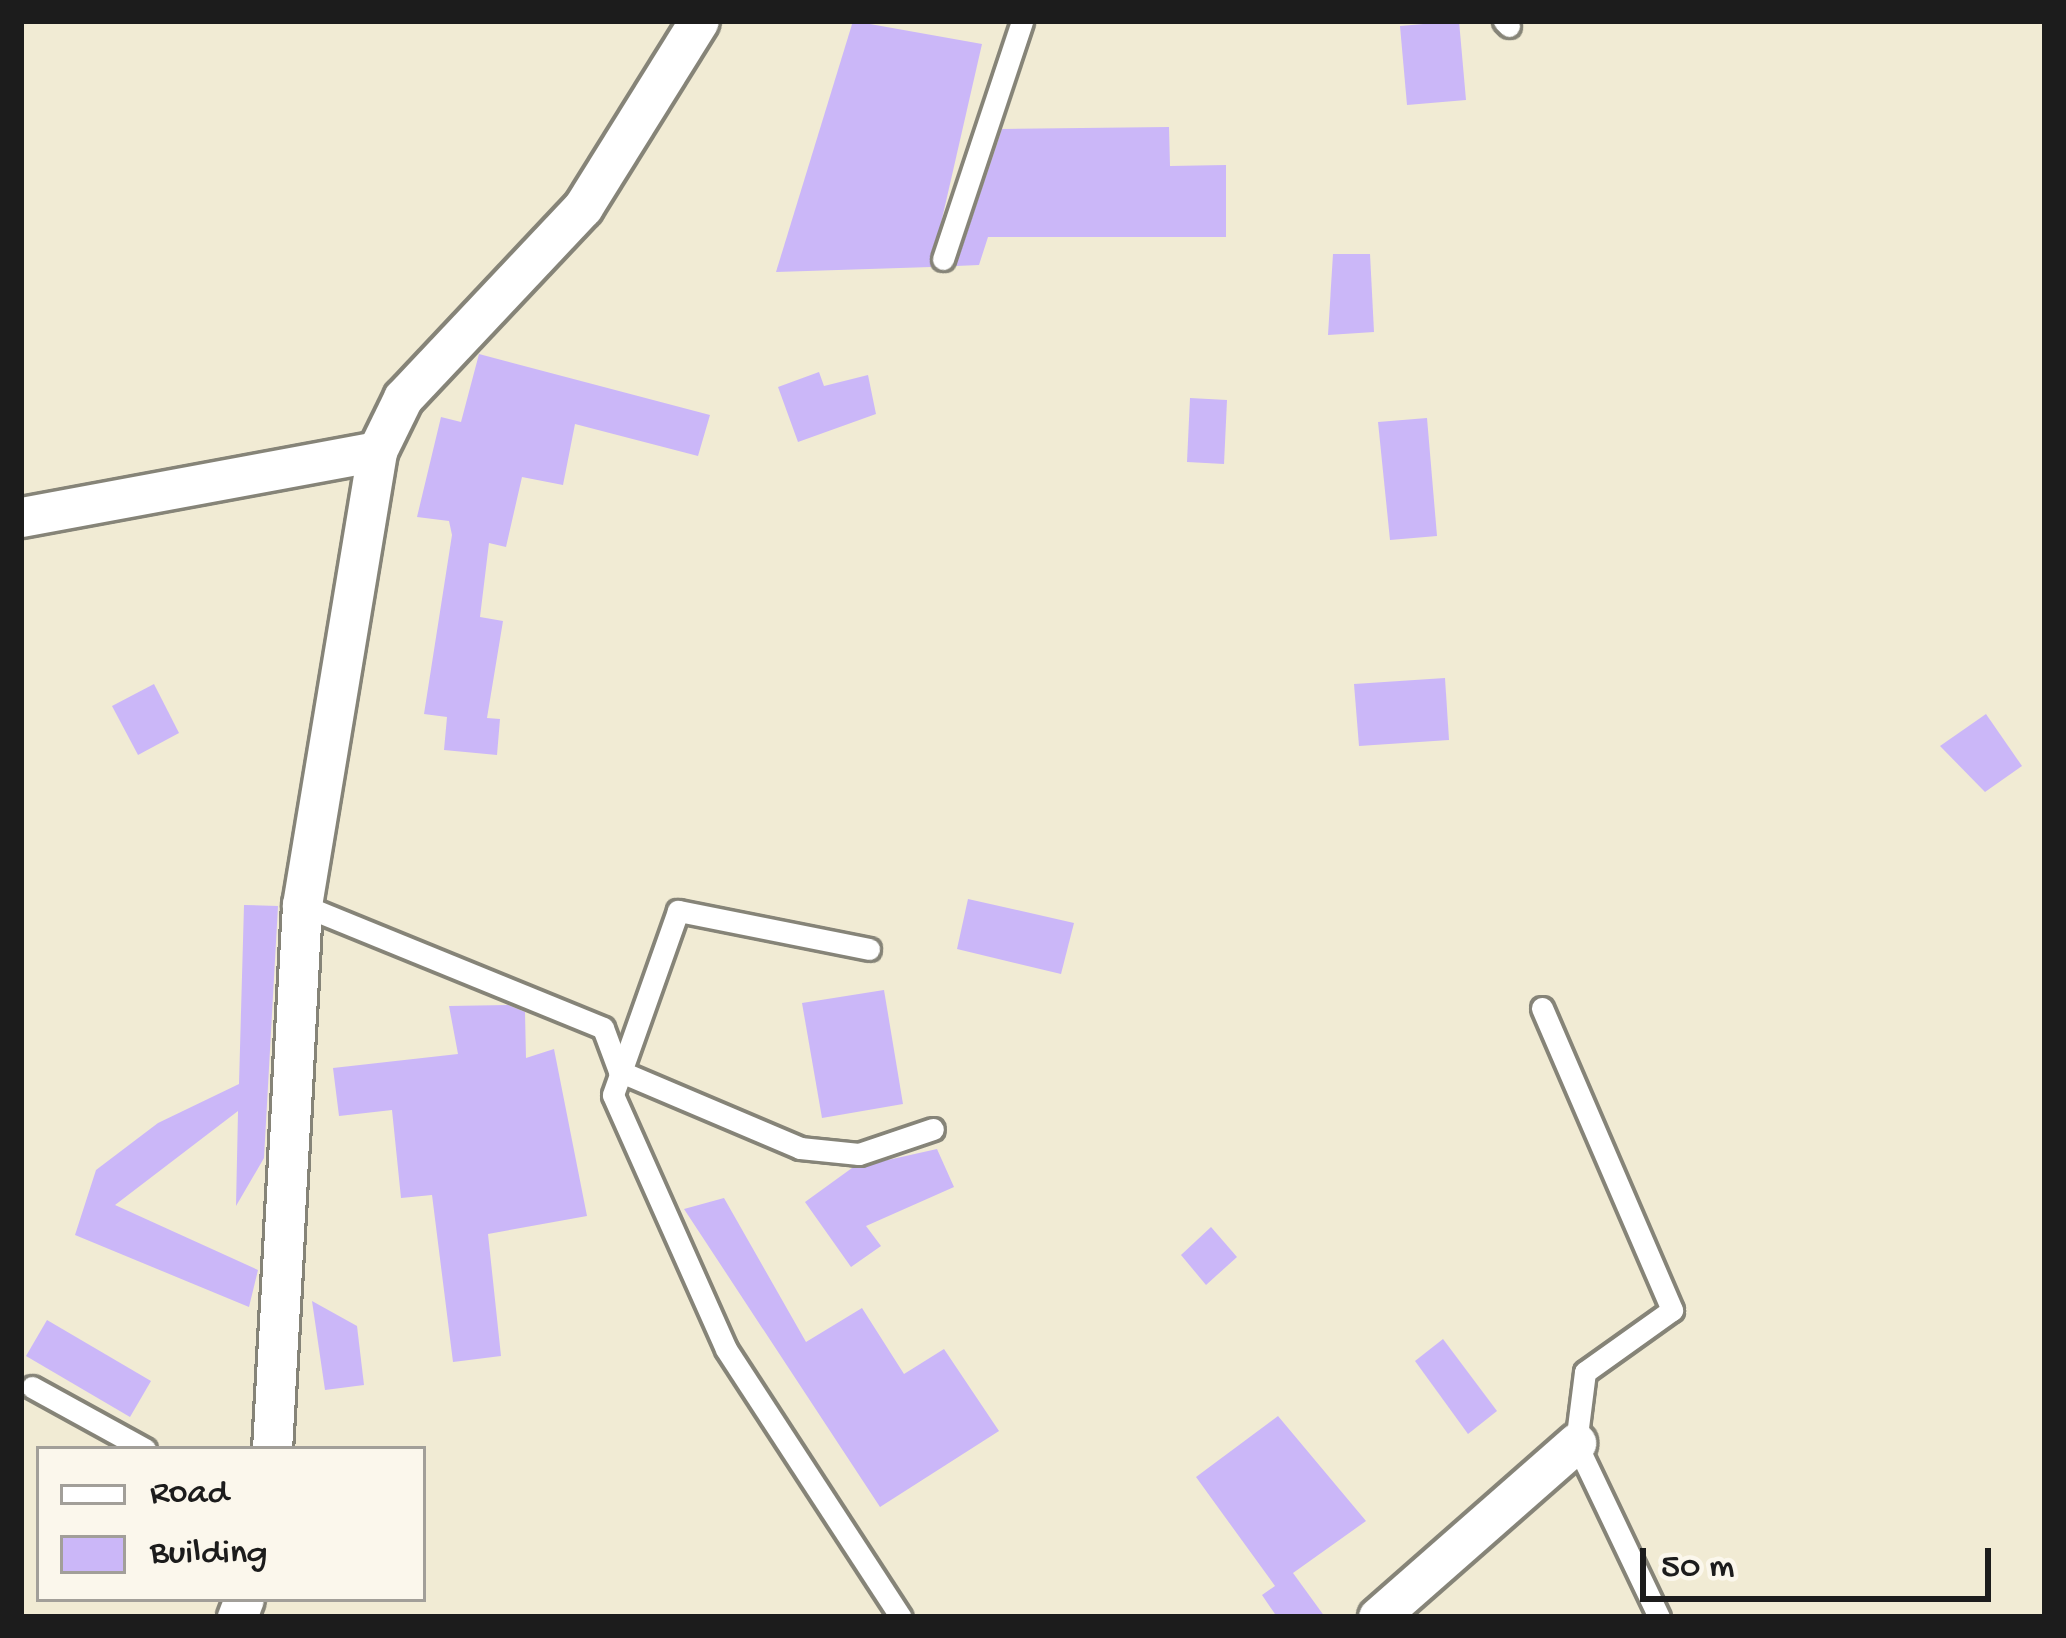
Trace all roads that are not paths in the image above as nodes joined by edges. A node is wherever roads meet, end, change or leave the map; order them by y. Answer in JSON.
{"nodes":[{"id":1,"x":699,"y":21,"type":"edge"},
{"id":2,"x":1022,"y":21,"type":"edge"},
{"id":3,"x":943,"y":260,"type":"dead end"},
{"id":4,"x":376,"y":451,"type":"junction"},
{"id":5,"x":21,"y":517,"type":"edge"},
{"id":6,"x":302,"y":904,"type":"junction"},
{"id":7,"x":869,"y":949,"type":"dead end"},
{"id":8,"x":1542,"y":1008,"type":"dead end"},
{"id":9,"x":619,"y":1071,"type":"junction"},
{"id":10,"x":933,"y":1129,"type":"dead end"},
{"id":11,"x":32,"y":1387,"type":"dead end"},
{"id":12,"x":1576,"y":1443,"type":"junction"},
{"id":13,"x":140,"y":1446,"type":"edge"},
{"id":14,"x":272,"y":1446,"type":"edge"},
{"id":15,"x":901,"y":1617,"type":"edge"},
{"id":16,"x":1378,"y":1617,"type":"edge"},
{"id":17,"x":1659,"y":1617,"type":"edge"}],
"edges":[{"from":1,"to":4,"type":"street"},
{"from":2,"to":3,"type":"lane"},
{"from":4,"to":5,"type":"street"},
{"from":4,"to":6,"type":"street"},
{"from":6,"to":9,"type":"lane"},
{"from":6,"to":14,"type":"street"},
{"from":7,"to":9,"type":"lane"},
{"from":8,"to":12,"type":"lane"},
{"from":9,"to":10,"type":"lane"},
{"from":9,"to":15,"type":"lane"},
{"from":11,"to":13,"type":"lane"},
{"from":12,"to":16,"type":"street"},
{"from":12,"to":17,"type":"lane"}]}
